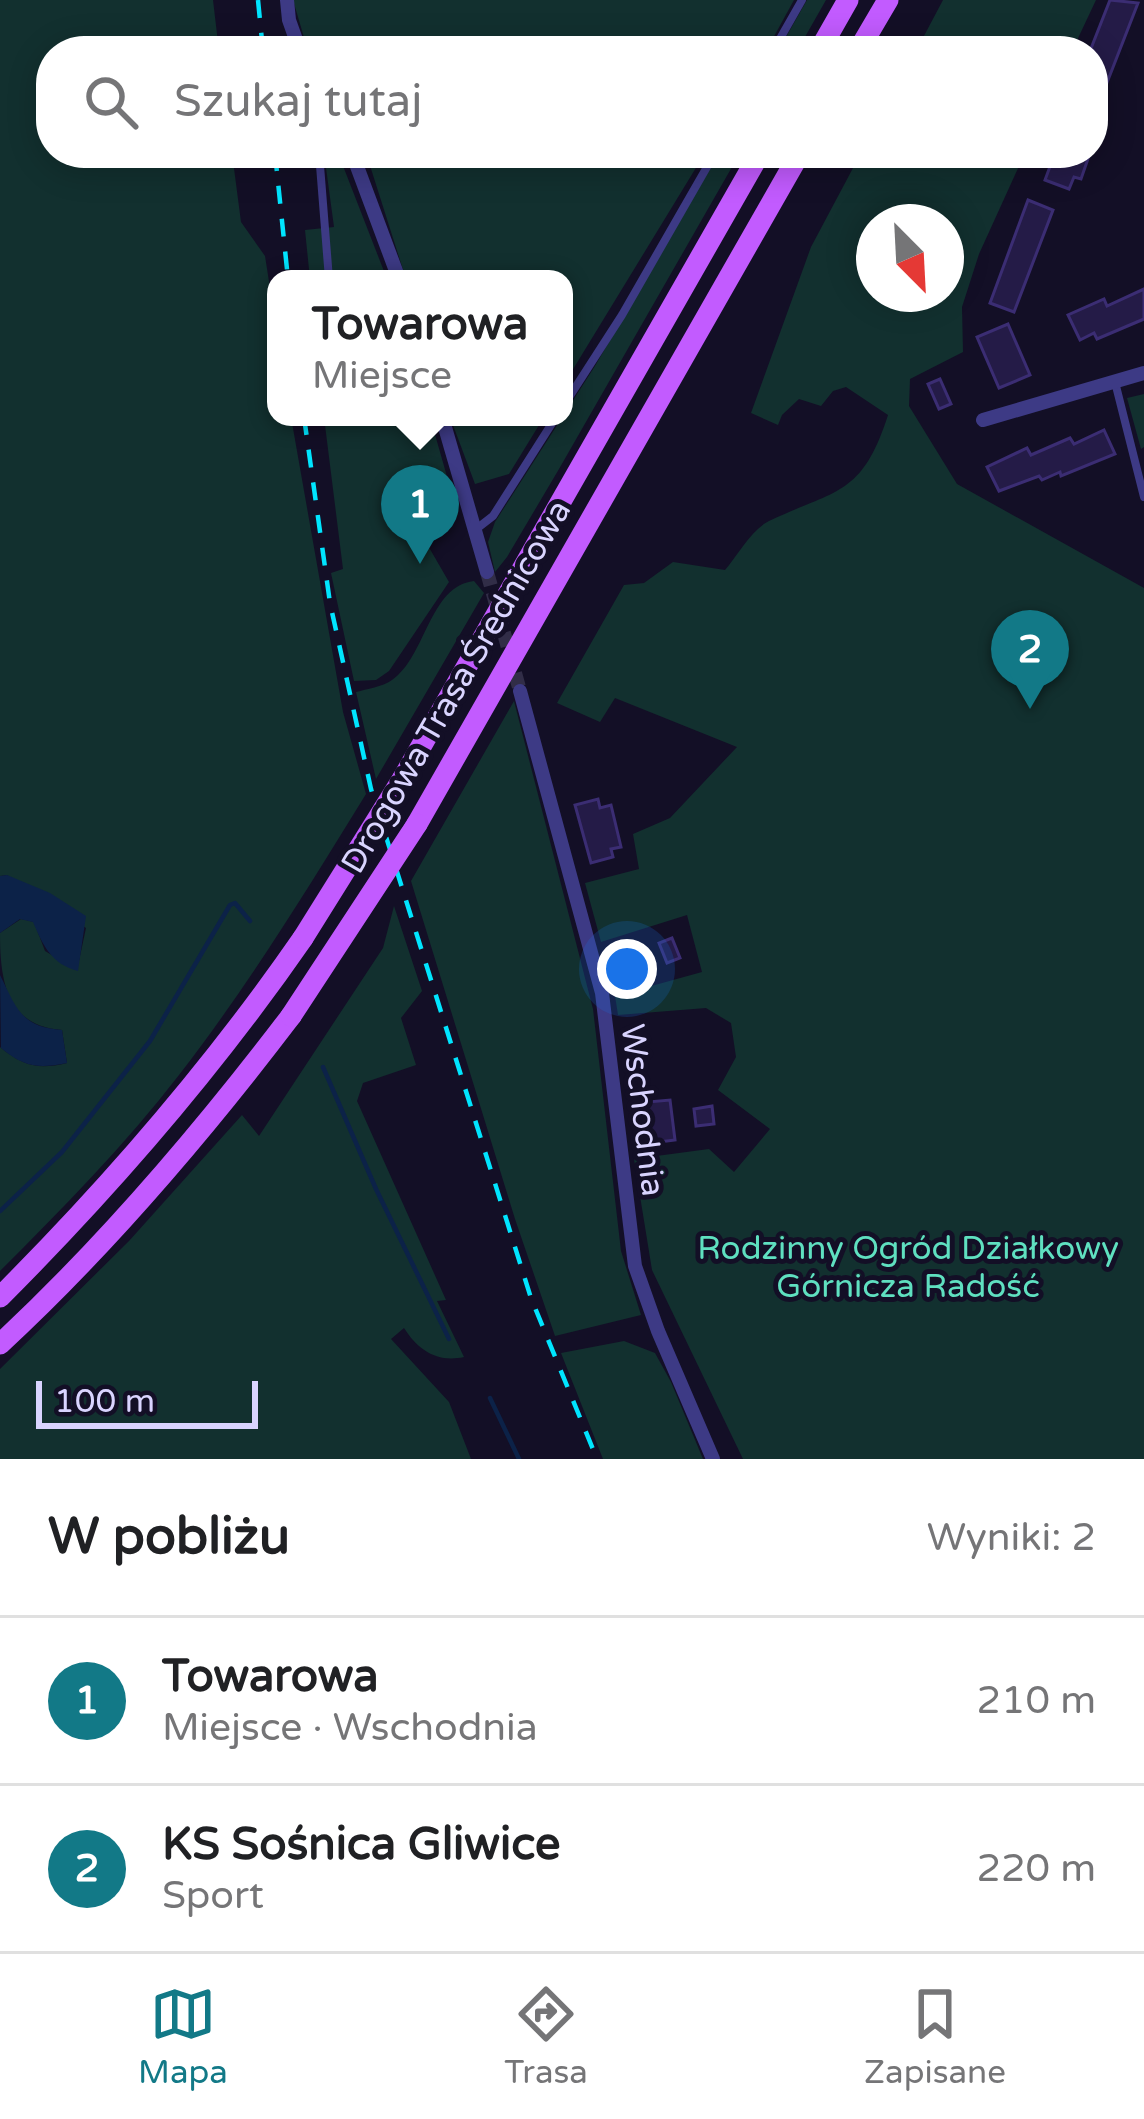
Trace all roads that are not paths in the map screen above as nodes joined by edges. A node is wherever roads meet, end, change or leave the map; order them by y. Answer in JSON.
{"nodes":[{"id":1,"x":287,"y":0,"type":"edge"},
{"id":2,"x":802,"y":0,"type":"edge"},
{"id":3,"x":848,"y":0,"type":"edge"},
{"id":4,"x":888,"y":0,"type":"edge"},
{"id":5,"x":295,"y":36,"type":"edge"},
{"id":6,"x":782,"y":36,"type":"edge"},
{"id":7,"x":827,"y":36,"type":"edge"},
{"id":8,"x":867,"y":36,"type":"edge"},
{"id":9,"x":320,"y":168,"type":"edge"},
{"id":10,"x":358,"y":168,"type":"edge"},
{"id":11,"x":706,"y":168,"type":"edge"},
{"id":12,"x":751,"y":168,"type":"edge"},
{"id":13,"x":791,"y":168,"type":"edge"},
{"id":14,"x":328,"y":270,"type":"edge"},
{"id":15,"x":396,"y":270,"type":"edge"},
{"id":16,"x":1144,"y":373,"type":"edge"},
{"id":17,"x":1114,"y":379,"type":"junction"},
{"id":18,"x":573,"y":391,"type":"edge"},
{"id":19,"x":983,"y":420,"type":"dead end"},
{"id":20,"x":445,"y":426,"type":"edge"},
{"id":21,"x":550,"y":426,"type":"edge"},
{"id":22,"x":1144,"y":497,"type":"edge"},
{"id":23,"x":475,"y":530,"type":"junction"},
{"id":24,"x":487,"y":572,"type":"tunnel mouth"},
{"id":25,"x":520,"y":691,"type":"tunnel mouth"},
{"id":26,"x":0,"y":1297,"type":"edge"},
{"id":27,"x":0,"y":1344,"type":"edge"},
{"id":28,"x":713,"y":1459,"type":"edge"}],
"edges":[{"from":1,"to":5,"type":"street"},
{"from":2,"to":6,"type":"lane"},
{"from":3,"to":7,"type":"main road"},
{"from":4,"to":8,"type":"main road"},
{"from":9,"to":14,"type":"lane"},
{"from":10,"to":15,"type":"street"},
{"from":11,"to":18,"type":"lane"},
{"from":12,"to":26,"type":"main road","name":"Drogowa Trasa Średnicowa","bridge":true},
{"from":13,"to":27,"type":"main road","name":"Drogowa Trasa Średnicowa","bridge":true},
{"from":16,"to":17,"type":"street"},
{"from":17,"to":19,"type":"street"},
{"from":17,"to":22,"type":"lane"},
{"from":20,"to":23,"type":"street"},
{"from":21,"to":23,"type":"lane"},
{"from":23,"to":24,"type":"street"},
{"from":25,"to":28,"type":"street","name":"Wschodnia"}]}
